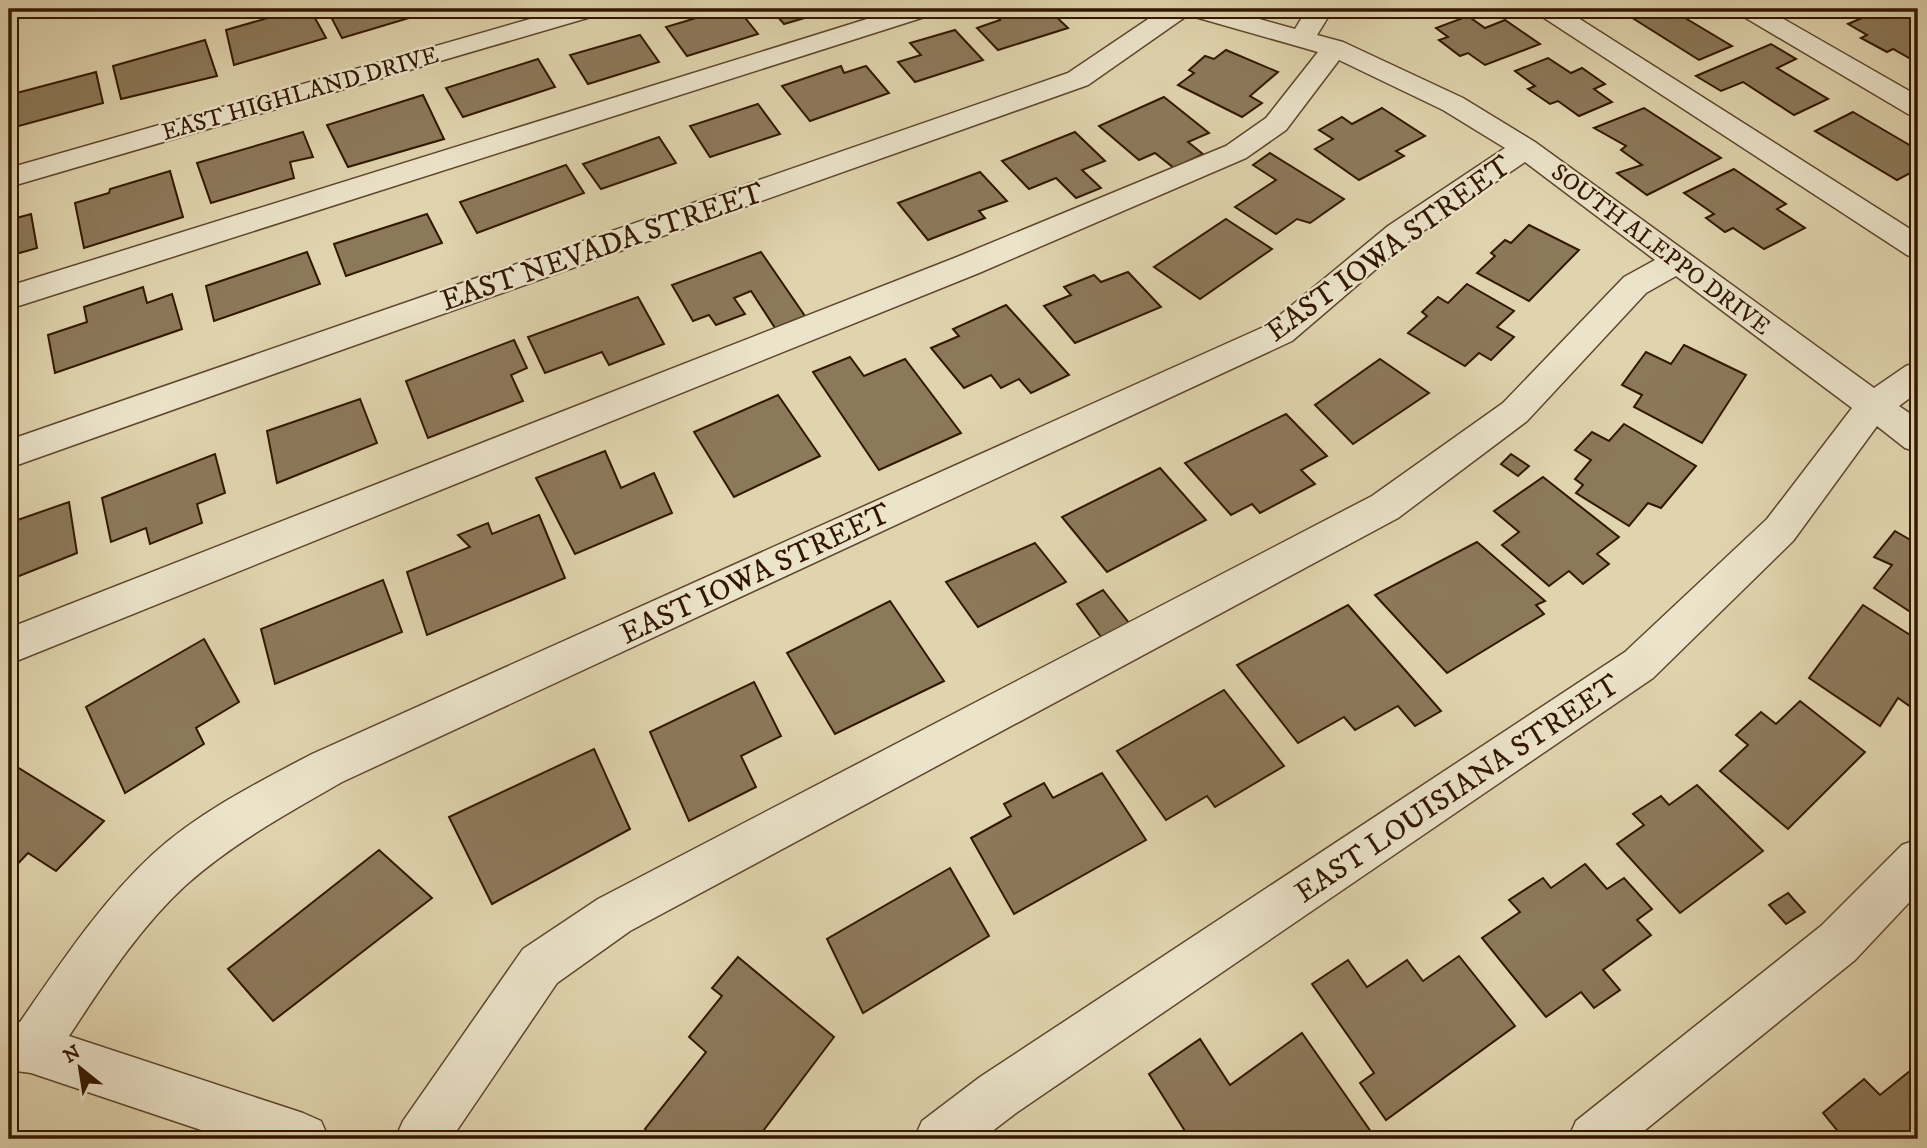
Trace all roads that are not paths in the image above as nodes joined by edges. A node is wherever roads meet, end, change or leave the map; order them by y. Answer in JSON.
{"nodes":[{"id":1,"x":592,"y":9,"type":"edge"},
{"id":2,"x":925,"y":9,"type":"edge"},
{"id":3,"x":1180,"y":9,"type":"edge"},
{"id":4,"x":1195,"y":9,"type":"edge"},
{"id":5,"x":1320,"y":9,"type":"edge"},
{"id":6,"x":1547,"y":9,"type":"edge"},
{"id":7,"x":1748,"y":9,"type":"edge"},
{"id":8,"x":1302,"y":39,"type":"junction"},
{"id":9,"x":1334,"y":48,"type":"junction"},
{"id":10,"x":1918,"y":108,"type":"edge"},
{"id":11,"x":1525,"y":148,"type":"junction"},
{"id":12,"x":9,"y":178,"type":"edge"},
{"id":13,"x":1918,"y":248,"type":"edge"},
{"id":14,"x":1678,"y":261,"type":"junction"},
{"id":15,"x":9,"y":298,"type":"edge"},
{"id":16,"x":1918,"y":375,"type":"edge"},
{"id":17,"x":1873,"y":406,"type":"junction"},
{"id":18,"x":1918,"y":438,"type":"edge"},
{"id":19,"x":9,"y":454,"type":"edge"},
{"id":20,"x":9,"y":646,"type":"edge"},
{"id":21,"x":1918,"y":861,"type":"edge"},
{"id":22,"x":20,"y":1046,"type":"edge"},
{"id":23,"x":303,"y":1139,"type":"edge"},
{"id":24,"x":421,"y":1139,"type":"edge"},
{"id":25,"x":940,"y":1139,"type":"edge"},
{"id":26,"x":1594,"y":1139,"type":"edge"}],
"edges":[{"from":1,"to":12,"type":"street","name":"EAST HIGHLAND DRIVE"},
{"from":2,"to":15,"type":"street"},
{"from":3,"to":19,"type":"street","name":"EAST NEVADA STREET"},
{"from":4,"to":8,"type":"street","name":"SOUTH ALEPPO DRIVE"},
{"from":5,"to":8,"type":"street"},
{"from":6,"to":13,"type":"street"},
{"from":7,"to":10,"type":"street"},
{"from":8,"to":9,"type":"street","name":"SOUTH ALEPPO DRIVE"},
{"from":9,"to":11,"type":"street","name":"SOUTH ALEPPO DRIVE"},
{"from":9,"to":20,"type":"street"},
{"from":11,"to":14,"type":"street","name":"SOUTH ALEPPO DRIVE"},
{"from":11,"to":22,"type":"street","name":"EAST IOWA STREET"},
{"from":14,"to":17,"type":"street","name":"SOUTH ALEPPO DRIVE"},
{"from":14,"to":24,"type":"street"},
{"from":16,"to":17,"type":"street","name":"EAST LOUISIANA STREET"},
{"from":17,"to":18,"type":"street","name":"SOUTH ALEPPO DRIVE"},
{"from":17,"to":25,"type":"street","name":"EAST LOUISIANA STREET"},
{"from":21,"to":26,"type":"street"},
{"from":22,"to":23,"type":"street"}]}
